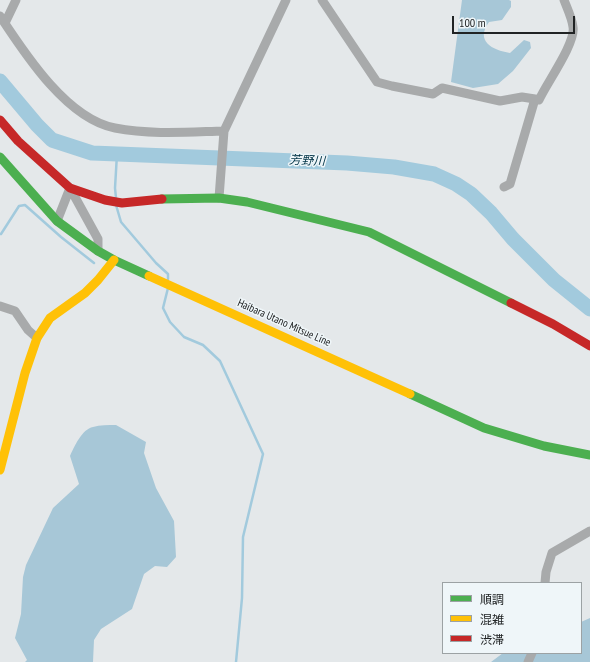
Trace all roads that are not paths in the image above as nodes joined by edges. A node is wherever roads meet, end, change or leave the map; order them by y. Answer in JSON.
{"nodes":[{"id":1,"x":16,"y":0,"type":"edge"},
{"id":2,"x":286,"y":0,"type":"edge"},
{"id":3,"x":322,"y":0,"type":"edge"},
{"id":4,"x":564,"y":0,"type":"edge"},
{"id":5,"x":2,"y":20,"type":"edge"},
{"id":6,"x":539,"y":100,"type":"dead end"},
{"id":7,"x":0,"y":120,"type":"edge"},
{"id":8,"x":224,"y":134,"type":"junction"},
{"id":9,"x":0,"y":157,"type":"edge"},
{"id":10,"x":504,"y":187,"type":"dead end"},
{"id":11,"x":70,"y":188,"type":"junction"},
{"id":12,"x":219,"y":196,"type":"junction"},
{"id":13,"x":57,"y":221,"type":"junction"},
{"id":14,"x":98,"y":251,"type":"junction"},
{"id":15,"x":114,"y":260,"type":"junction"},
{"id":16,"x":0,"y":306,"type":"edge"},
{"id":17,"x":37,"y":338,"type":"junction"},
{"id":18,"x":590,"y":346,"type":"edge"},
{"id":19,"x":590,"y":455,"type":"edge"},
{"id":20,"x":0,"y":470,"type":"edge"},
{"id":21,"x":590,"y":531,"type":"edge"},
{"id":22,"x":545,"y":582,"type":"edge"}],
"edges":[{"from":1,"to":5,"type":"street"},
{"from":2,"to":8,"type":"street"},
{"from":3,"to":10,"type":"street"},
{"from":4,"to":6,"type":"street"},
{"from":5,"to":8,"type":"street"},
{"from":7,"to":11,"type":"main road"},
{"from":8,"to":12,"type":"street"},
{"from":9,"to":13,"type":"main road","name":"Haibara Utano Mitsue Line"},
{"from":11,"to":12,"type":"main road"},
{"from":11,"to":13,"type":"street"},
{"from":11,"to":14,"type":"street"},
{"from":12,"to":18,"type":"main road"},
{"from":13,"to":14,"type":"main road","name":"Haibara Utano Mitsue Line"},
{"from":14,"to":15,"type":"main road","name":"Haibara Utano Mitsue Line"},
{"from":15,"to":17,"type":"main road"},
{"from":15,"to":19,"type":"main road","name":"Haibara Utano Mitsue Line"},
{"from":16,"to":17,"type":"street"},
{"from":17,"to":20,"type":"main road"},
{"from":21,"to":22,"type":"street"}]}
